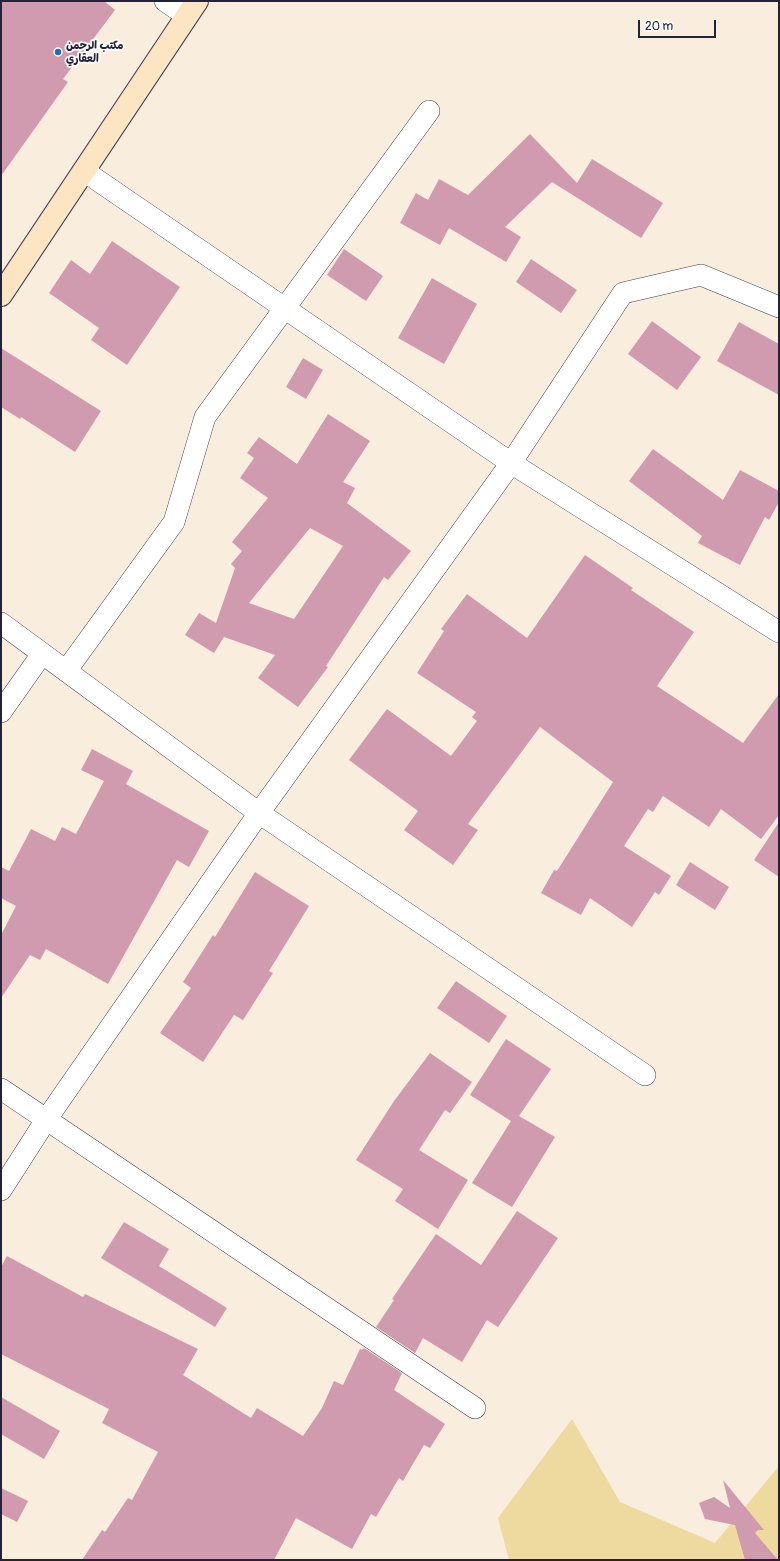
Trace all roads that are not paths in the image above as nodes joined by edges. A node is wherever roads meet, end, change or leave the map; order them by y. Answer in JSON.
{"nodes":[{"id":1,"x":165,"y":1,"type":"edge"},
{"id":2,"x":192,"y":8,"type":"edge"},
{"id":3,"x":429,"y":111,"type":"dead end"},
{"id":4,"x":84,"y":171,"type":"junction"},
{"id":5,"x":1,"y":295,"type":"edge"},
{"id":6,"x":779,"y":307,"type":"edge"},
{"id":7,"x":284,"y":308,"type":"junction"},
{"id":8,"x":511,"y":463,"type":"junction"},
{"id":9,"x":1,"y":623,"type":"edge"},
{"id":10,"x":779,"y":632,"type":"edge"},
{"id":11,"x":42,"y":654,"type":"junction"},
{"id":12,"x":66,"y":671,"type":"junction"},
{"id":13,"x":1,"y":712,"type":"edge"},
{"id":14,"x":259,"y":813,"type":"junction"},
{"id":15,"x":645,"y":1075,"type":"dead end"},
{"id":16,"x":1,"y":1089,"type":"edge"},
{"id":17,"x":46,"y":1120,"type":"junction"},
{"id":18,"x":1,"y":1190,"type":"edge"},
{"id":19,"x":475,"y":1408,"type":"dead end"}],
"edges":[{"from":1,"to":2,"type":"street"},
{"from":2,"to":4,"type":"street"},
{"from":3,"to":7,"type":"street"},
{"from":4,"to":5,"type":"street"},
{"from":4,"to":7,"type":"street"},
{"from":6,"to":8,"type":"street"},
{"from":7,"to":8,"type":"street"},
{"from":7,"to":12,"type":"street"},
{"from":8,"to":10,"type":"street"},
{"from":8,"to":14,"type":"street"},
{"from":9,"to":11,"type":"street"},
{"from":11,"to":12,"type":"street"},
{"from":11,"to":13,"type":"street"},
{"from":12,"to":14,"type":"street"},
{"from":14,"to":15,"type":"street"},
{"from":14,"to":17,"type":"street"},
{"from":16,"to":17,"type":"street"},
{"from":17,"to":18,"type":"street"},
{"from":17,"to":19,"type":"street"}]}
